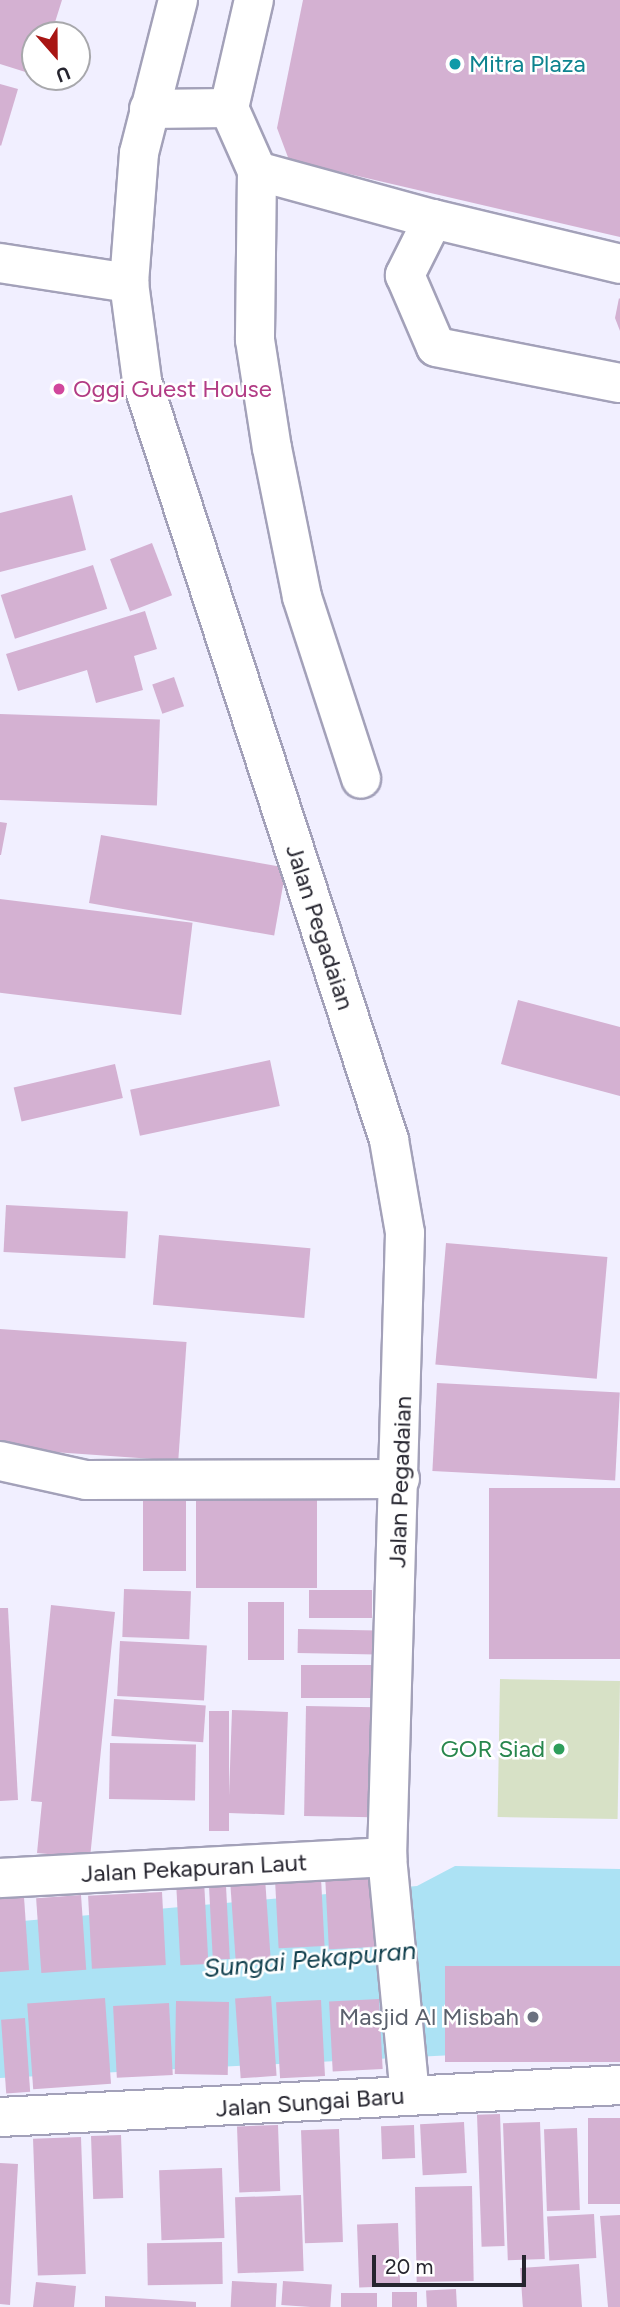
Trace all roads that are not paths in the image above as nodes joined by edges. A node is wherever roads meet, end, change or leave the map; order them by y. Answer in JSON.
{"nodes":[{"id":1,"x":178,"y":0,"type":"edge"},
{"id":2,"x":254,"y":0,"type":"edge"},
{"id":3,"x":229,"y":108,"type":"junction"},
{"id":4,"x":149,"y":109,"type":"junction"},
{"id":5,"x":257,"y":171,"type":"junction"},
{"id":6,"x":433,"y":219,"type":"junction"},
{"id":7,"x":0,"y":263,"type":"edge"},
{"id":8,"x":620,"y":264,"type":"edge"},
{"id":9,"x":129,"y":283,"type":"junction"},
{"id":10,"x":620,"y":383,"type":"edge"},
{"id":11,"x":361,"y":779,"type":"dead end"},
{"id":12,"x":0,"y":1461,"type":"edge"},
{"id":13,"x":400,"y":1479,"type":"junction"},
{"id":14,"x":388,"y":1867,"type":"junction"},
{"id":15,"x":0,"y":1878,"type":"edge"},
{"id":16,"x":409,"y":2082,"type":"junction"},
{"id":17,"x":620,"y":2085,"type":"edge"},
{"id":18,"x":0,"y":2117,"type":"edge"}],
"edges":[{"from":1,"to":4,"type":"street","name":"Jalan Pegadaian"},
{"from":2,"to":3,"type":"street"},
{"from":3,"to":4,"type":"street"},
{"from":3,"to":5,"type":"street"},
{"from":4,"to":9,"type":"street","name":"Jalan Pegadaian"},
{"from":5,"to":6,"type":"street"},
{"from":5,"to":11,"type":"street"},
{"from":6,"to":8,"type":"street"},
{"from":6,"to":10,"type":"street"},
{"from":7,"to":9,"type":"street"},
{"from":9,"to":13,"type":"street","name":"Jalan Pegadaian"},
{"from":12,"to":13,"type":"street"},
{"from":13,"to":14,"type":"street","name":"Jalan Pegadaian"},
{"from":14,"to":15,"type":"street","name":"Jalan Pekapuran Laut"},
{"from":14,"to":16,"type":"street","name":"Jalan Pegadaian"},
{"from":16,"to":17,"type":"street","name":"Jalan Sungai Baru"},
{"from":16,"to":18,"type":"street","name":"Jalan Sungai Baru"}]}
